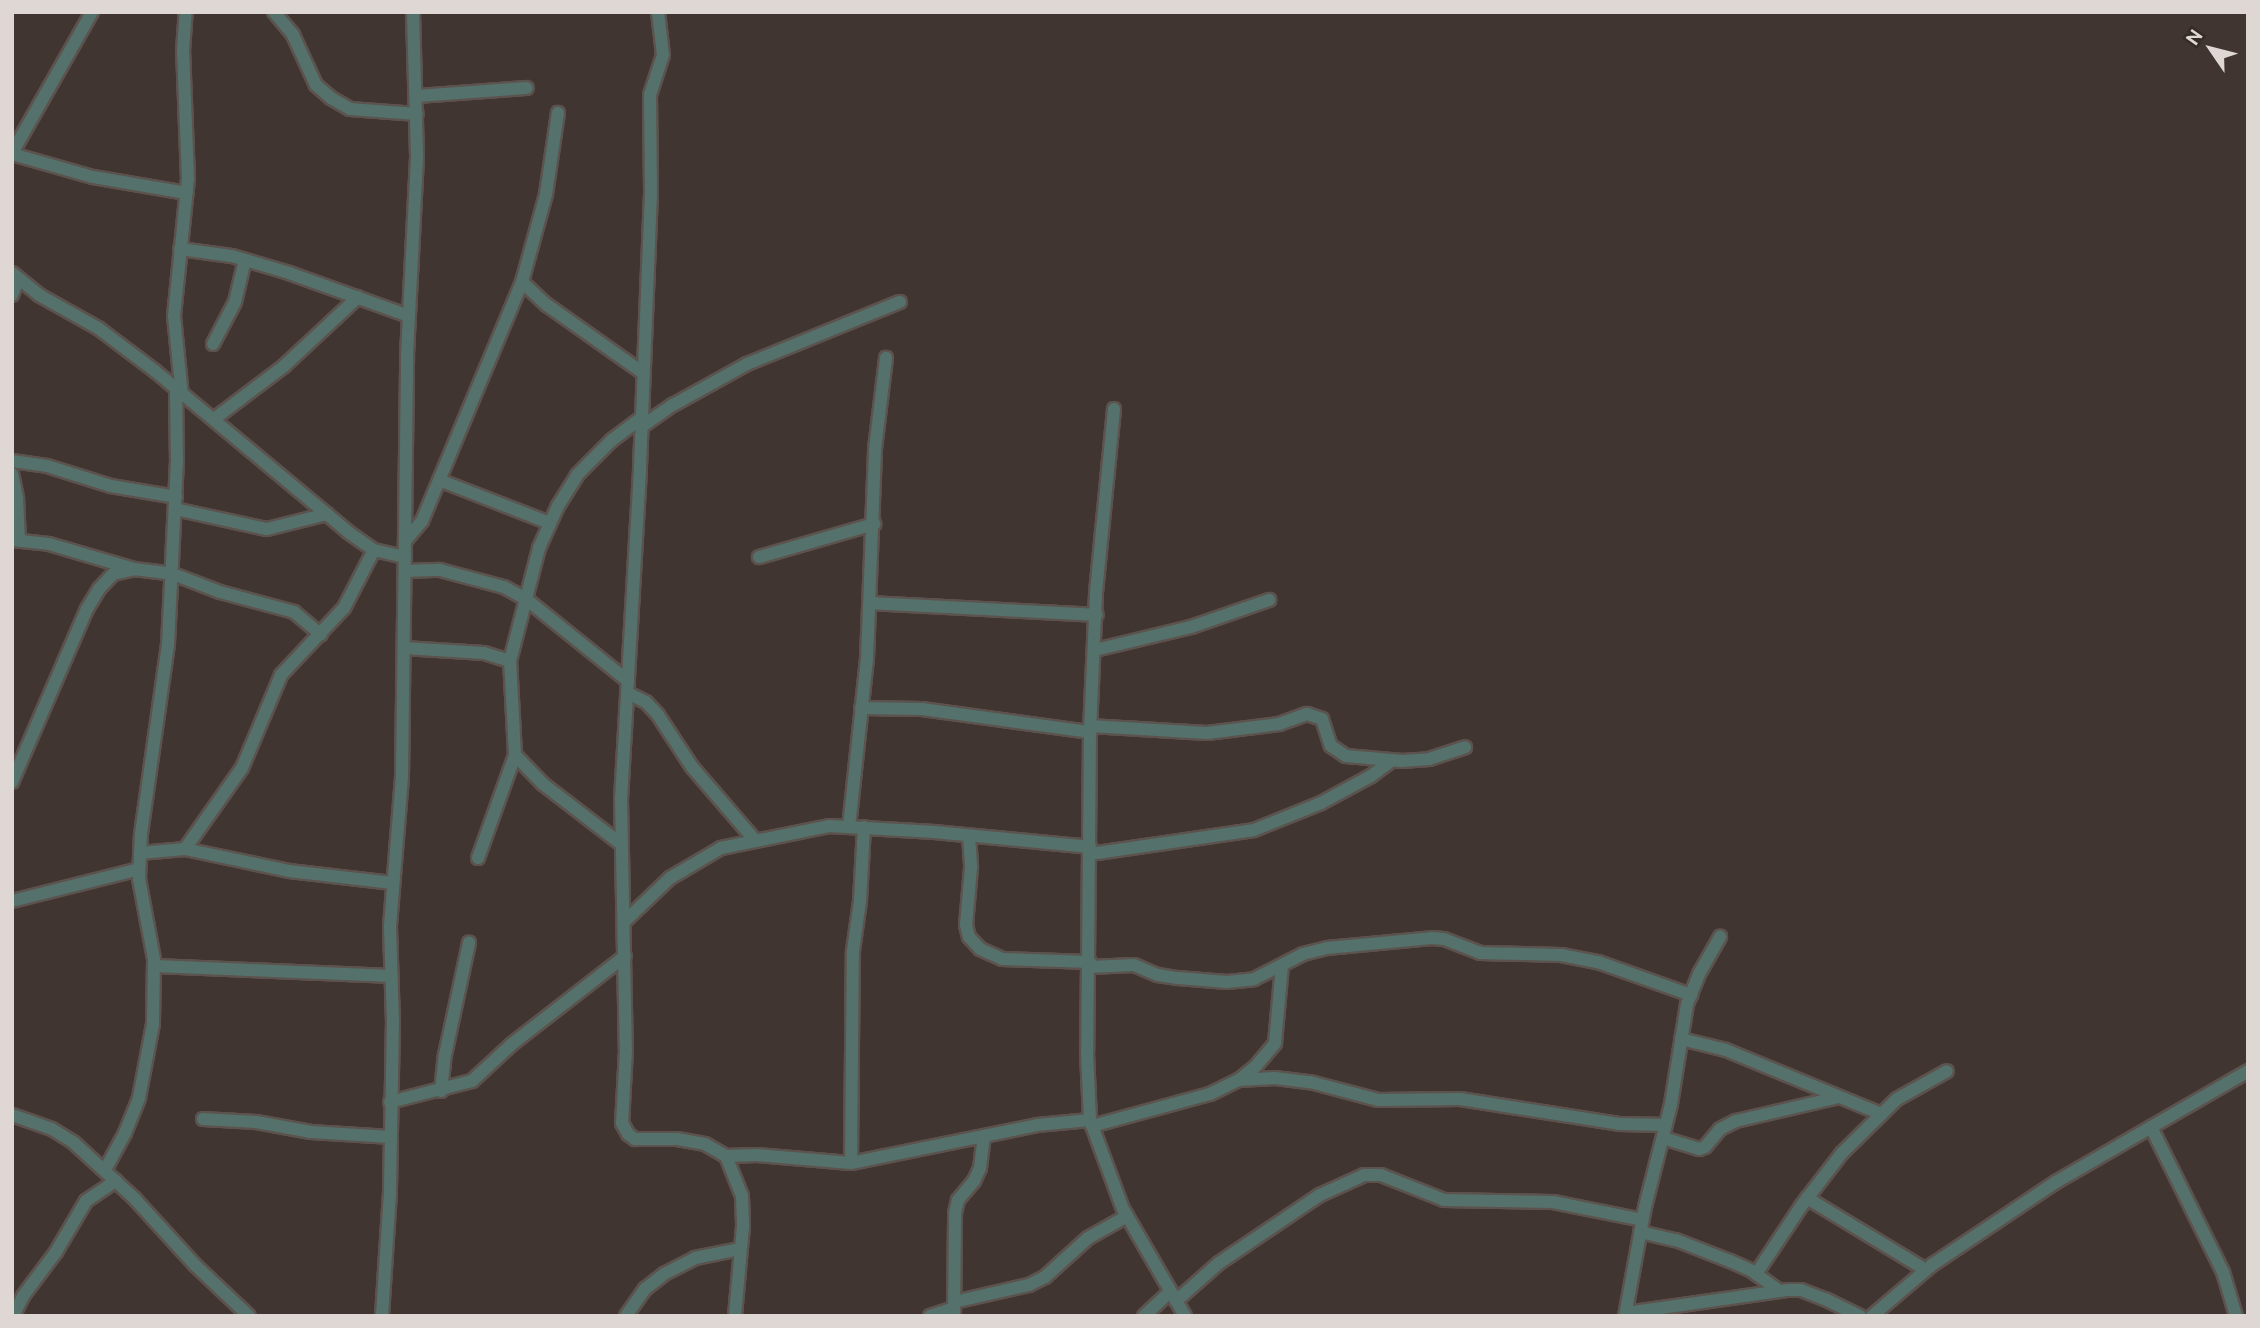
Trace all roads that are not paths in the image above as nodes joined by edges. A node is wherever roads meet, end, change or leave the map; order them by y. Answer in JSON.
{"nodes":[{"id":1,"x":92,"y":12,"type":"edge"},
{"id":2,"x":186,"y":12,"type":"edge"},
{"id":3,"x":274,"y":12,"type":"edge"},
{"id":4,"x":413,"y":12,"type":"edge"},
{"id":5,"x":658,"y":12,"type":"edge"},
{"id":6,"x":527,"y":88,"type":"dead end"},
{"id":7,"x":417,"y":96,"type":"junction"},
{"id":8,"x":558,"y":113,"type":"dead end"},
{"id":9,"x":417,"y":114,"type":"junction"},
{"id":10,"x":12,"y":153,"type":"edge"},
{"id":11,"x":187,"y":193,"type":"junction"},
{"id":12,"x":180,"y":248,"type":"junction"},
{"id":13,"x":246,"y":260,"type":"junction"},
{"id":14,"x":15,"y":276,"type":"edge"},
{"id":15,"x":522,"y":282,"type":"junction"},
{"id":16,"x":12,"y":295,"type":"edge"},
{"id":17,"x":358,"y":297,"type":"junction"},
{"id":18,"x":900,"y":302,"type":"dead end"},
{"id":19,"x":409,"y":316,"type":"junction"},
{"id":20,"x":213,"y":344,"type":"dead end"},
{"id":21,"x":886,"y":358,"type":"dead end"},
{"id":22,"x":643,"y":373,"type":"junction"},
{"id":23,"x":179,"y":393,"type":"junction"},
{"id":24,"x":1114,"y":410,"type":"dead end"},
{"id":25,"x":214,"y":419,"type":"junction"},
{"id":26,"x":641,"y":422,"type":"junction"},
{"id":27,"x":12,"y":460,"type":"edge"},
{"id":28,"x":12,"y":474,"type":"edge"},
{"id":29,"x":439,"y":480,"type":"junction"},
{"id":30,"x":175,"y":503,"type":"junction"},
{"id":31,"x":327,"y":514,"type":"junction"},
{"id":32,"x":550,"y":523,"type":"junction"},
{"id":33,"x":874,"y":524,"type":"junction"},
{"id":34,"x":15,"y":540,"type":"edge"},
{"id":35,"x":406,"y":540,"type":"junction"},
{"id":36,"x":374,"y":550,"type":"junction"},
{"id":37,"x":405,"y":556,"type":"junction"},
{"id":38,"x":759,"y":557,"type":"dead end"},
{"id":39,"x":134,"y":569,"type":"junction"},
{"id":40,"x":405,"y":571,"type":"junction"},
{"id":41,"x":173,"y":574,"type":"junction"},
{"id":42,"x":526,"y":599,"type":"junction"},
{"id":43,"x":1269,"y":600,"type":"dead end"},
{"id":44,"x":870,"y":603,"type":"junction"},
{"id":45,"x":1097,"y":615,"type":"junction"},
{"id":46,"x":321,"y":635,"type":"junction"},
{"id":47,"x":404,"y":648,"type":"junction"},
{"id":48,"x":1095,"y":650,"type":"junction"},
{"id":49,"x":510,"y":661,"type":"junction"},
{"id":50,"x":628,"y":687,"type":"junction"},
{"id":51,"x":861,"y":708,"type":"junction"},
{"id":52,"x":1090,"y":729,"type":"junction"},
{"id":53,"x":1465,"y":747,"type":"dead end"},
{"id":54,"x":515,"y":755,"type":"junction"},
{"id":55,"x":1392,"y":760,"type":"junction"},
{"id":56,"x":12,"y":782,"type":"edge"},
{"id":57,"x":849,"y":827,"type":"junction"},
{"id":58,"x":864,"y":827,"type":"junction"},
{"id":59,"x":969,"y":836,"type":"junction"},
{"id":60,"x":754,"y":839,"type":"junction"},
{"id":61,"x":621,"y":844,"type":"junction"},
{"id":62,"x":185,"y":849,"type":"junction"},
{"id":63,"x":1090,"y":851,"type":"junction"},
{"id":64,"x":140,"y":853,"type":"junction"},
{"id":65,"x":478,"y":858,"type":"dead end"},
{"id":66,"x":139,"y":869,"type":"junction"},
{"id":67,"x":392,"y":883,"type":"junction"},
{"id":68,"x":12,"y":901,"type":"edge"},
{"id":69,"x":624,"y":922,"type":"junction"},
{"id":70,"x":1720,"y":937,"type":"dead end"},
{"id":71,"x":469,"y":943,"type":"dead end"},
{"id":72,"x":625,"y":956,"type":"junction"},
{"id":73,"x":1090,"y":965,"type":"junction"},
{"id":74,"x":155,"y":966,"type":"junction"},
{"id":75,"x":1282,"y":966,"type":"junction"},
{"id":76,"x":391,"y":976,"type":"junction"},
{"id":77,"x":1691,"y":995,"type":"junction"},
{"id":78,"x":1681,"y":1039,"type":"junction"},
{"id":79,"x":2248,"y":1071,"type":"edge"},
{"id":80,"x":1947,"y":1072,"type":"dead end"},
{"id":81,"x":1239,"y":1080,"type":"junction"},
{"id":82,"x":441,"y":1091,"type":"junction"},
{"id":83,"x":1839,"y":1097,"type":"junction"},
{"id":84,"x":390,"y":1102,"type":"junction"},
{"id":85,"x":1881,"y":1114,"type":"junction"},
{"id":86,"x":12,"y":1115,"type":"edge"},
{"id":87,"x":203,"y":1119,"type":"dead end"},
{"id":88,"x":1091,"y":1123,"type":"junction"},
{"id":89,"x":1666,"y":1125,"type":"junction"},
{"id":90,"x":2151,"y":1127,"type":"junction"},
{"id":91,"x":391,"y":1137,"type":"junction"},
{"id":92,"x":984,"y":1137,"type":"junction"},
{"id":93,"x":1663,"y":1138,"type":"junction"},
{"id":94,"x":726,"y":1156,"type":"junction"},
{"id":95,"x":851,"y":1163,"type":"junction"},
{"id":96,"x":105,"y":1170,"type":"junction"},
{"id":97,"x":116,"y":1181,"type":"junction"},
{"id":98,"x":1807,"y":1198,"type":"junction"},
{"id":99,"x":1127,"y":1216,"type":"junction"},
{"id":100,"x":1641,"y":1226,"type":"junction"},
{"id":101,"x":740,"y":1249,"type":"junction"},
{"id":102,"x":1926,"y":1270,"type":"junction"},
{"id":103,"x":1756,"y":1274,"type":"junction"},
{"id":104,"x":1780,"y":1291,"type":"junction"},
{"id":105,"x":1173,"y":1296,"type":"junction"},
{"id":106,"x":954,"y":1309,"type":"edge"},
{"id":107,"x":1625,"y":1314,"type":"edge"},
{"id":108,"x":13,"y":1316,"type":"edge"},
{"id":109,"x":249,"y":1316,"type":"edge"},
{"id":110,"x":382,"y":1316,"type":"edge"},
{"id":111,"x":626,"y":1316,"type":"edge"},
{"id":112,"x":735,"y":1316,"type":"edge"},
{"id":113,"x":930,"y":1316,"type":"edge"},
{"id":114,"x":1144,"y":1316,"type":"edge"},
{"id":115,"x":1185,"y":1316,"type":"edge"},
{"id":116,"x":1860,"y":1316,"type":"edge"},
{"id":117,"x":1872,"y":1316,"type":"edge"},
{"id":118,"x":2236,"y":1316,"type":"edge"}],
"edges":[{"from":1,"to":10,"type":"street"},
{"from":2,"to":11,"type":"street"},
{"from":3,"to":9,"type":"street"},
{"from":4,"to":7,"type":"street"},
{"from":5,"to":22,"type":"street"},
{"from":6,"to":7,"type":"street"},
{"from":7,"to":9,"type":"street"},
{"from":8,"to":15,"type":"street"},
{"from":9,"to":19,"type":"street"},
{"from":10,"to":11,"type":"street"},
{"from":11,"to":12,"type":"street"},
{"from":12,"to":13,"type":"street"},
{"from":12,"to":23,"type":"street"},
{"from":13,"to":17,"type":"street"},
{"from":13,"to":20,"type":"street"},
{"from":14,"to":16,"type":"street"},
{"from":14,"to":23,"type":"street"},
{"from":15,"to":22,"type":"street"},
{"from":15,"to":29,"type":"street"},
{"from":17,"to":19,"type":"street"},
{"from":17,"to":25,"type":"street"},
{"from":18,"to":26,"type":"street"},
{"from":19,"to":35,"type":"street"},
{"from":21,"to":33,"type":"street"},
{"from":22,"to":26,"type":"street"},
{"from":23,"to":25,"type":"street"},
{"from":23,"to":30,"type":"street"},
{"from":24,"to":45,"type":"street"},
{"from":25,"to":31,"type":"street"},
{"from":26,"to":32,"type":"street"},
{"from":26,"to":50,"type":"street"},
{"from":27,"to":30,"type":"street"},
{"from":28,"to":34,"type":"street"},
{"from":29,"to":32,"type":"street"},
{"from":29,"to":35,"type":"street"},
{"from":30,"to":31,"type":"street"},
{"from":30,"to":41,"type":"street"},
{"from":31,"to":36,"type":"street"},
{"from":32,"to":42,"type":"street"},
{"from":33,"to":38,"type":"street"},
{"from":33,"to":44,"type":"street"},
{"from":34,"to":39,"type":"street"},
{"from":35,"to":37,"type":"street"},
{"from":36,"to":37,"type":"street"},
{"from":36,"to":46,"type":"street"},
{"from":37,"to":40,"type":"street"},
{"from":39,"to":41,"type":"street"},
{"from":39,"to":56,"type":"street"},
{"from":40,"to":42,"type":"street"},
{"from":40,"to":47,"type":"street"},
{"from":41,"to":46,"type":"street"},
{"from":41,"to":64,"type":"street"},
{"from":42,"to":49,"type":"street"},
{"from":42,"to":50,"type":"street"},
{"from":43,"to":48,"type":"street"},
{"from":44,"to":45,"type":"street"},
{"from":44,"to":51,"type":"street"},
{"from":45,"to":48,"type":"street"},
{"from":46,"to":62,"type":"street"},
{"from":47,"to":49,"type":"street"},
{"from":47,"to":67,"type":"street"},
{"from":48,"to":52,"type":"street"},
{"from":49,"to":54,"type":"street"},
{"from":50,"to":60,"type":"street"},
{"from":50,"to":61,"type":"street"},
{"from":51,"to":52,"type":"street"},
{"from":51,"to":57,"type":"street"},
{"from":52,"to":55,"type":"street"},
{"from":52,"to":63,"type":"street"},
{"from":53,"to":55,"type":"street"},
{"from":54,"to":61,"type":"street"},
{"from":54,"to":65,"type":"street"},
{"from":55,"to":63,"type":"street"},
{"from":57,"to":58,"type":"street"},
{"from":57,"to":60,"type":"street"},
{"from":58,"to":59,"type":"street"},
{"from":58,"to":95,"type":"street"},
{"from":59,"to":63,"type":"street"},
{"from":59,"to":73,"type":"street"},
{"from":60,"to":69,"type":"street"},
{"from":61,"to":69,"type":"street"},
{"from":62,"to":64,"type":"street"},
{"from":62,"to":67,"type":"street"},
{"from":63,"to":73,"type":"street"},
{"from":64,"to":66,"type":"street"},
{"from":66,"to":68,"type":"street"},
{"from":66,"to":74,"type":"street"},
{"from":67,"to":76,"type":"street"},
{"from":69,"to":72,"type":"street"},
{"from":70,"to":77,"type":"street"},
{"from":71,"to":82,"type":"street"},
{"from":72,"to":82,"type":"street"},
{"from":72,"to":94,"type":"street"},
{"from":73,"to":75,"type":"street"},
{"from":73,"to":88,"type":"street"},
{"from":74,"to":76,"type":"street"},
{"from":74,"to":96,"type":"street"},
{"from":75,"to":77,"type":"street"},
{"from":75,"to":81,"type":"street"},
{"from":76,"to":84,"type":"street"},
{"from":77,"to":78,"type":"street"},
{"from":78,"to":83,"type":"street"},
{"from":78,"to":89,"type":"street"},
{"from":79,"to":90,"type":"street"},
{"from":80,"to":85,"type":"street"},
{"from":81,"to":88,"type":"street"},
{"from":81,"to":89,"type":"street"},
{"from":82,"to":84,"type":"street"},
{"from":83,"to":85,"type":"street"},
{"from":83,"to":93,"type":"street"},
{"from":84,"to":91,"type":"street"},
{"from":85,"to":98,"type":"street"},
{"from":86,"to":96,"type":"street"},
{"from":87,"to":91,"type":"street"},
{"from":88,"to":92,"type":"street"},
{"from":88,"to":99,"type":"street"},
{"from":89,"to":93,"type":"street"},
{"from":90,"to":102,"type":"street"},
{"from":90,"to":118,"type":"street"},
{"from":91,"to":110,"type":"street"},
{"from":92,"to":95,"type":"street"},
{"from":92,"to":106,"type":"street"},
{"from":93,"to":100,"type":"street"},
{"from":94,"to":95,"type":"street"},
{"from":94,"to":101,"type":"street"},
{"from":96,"to":97,"type":"street"},
{"from":97,"to":108,"type":"street"},
{"from":97,"to":109,"type":"street"},
{"from":98,"to":102,"type":"street"},
{"from":98,"to":103,"type":"street"},
{"from":99,"to":105,"type":"street"},
{"from":99,"to":106,"type":"street"},
{"from":100,"to":103,"type":"street"},
{"from":100,"to":105,"type":"street"},
{"from":100,"to":107,"type":"street"},
{"from":101,"to":111,"type":"street"},
{"from":101,"to":112,"type":"street"},
{"from":102,"to":117,"type":"street"},
{"from":103,"to":104,"type":"street"},
{"from":104,"to":107,"type":"street"},
{"from":104,"to":116,"type":"street"},
{"from":105,"to":114,"type":"street"},
{"from":105,"to":115,"type":"street"},
{"from":106,"to":113,"type":"street"}]}
